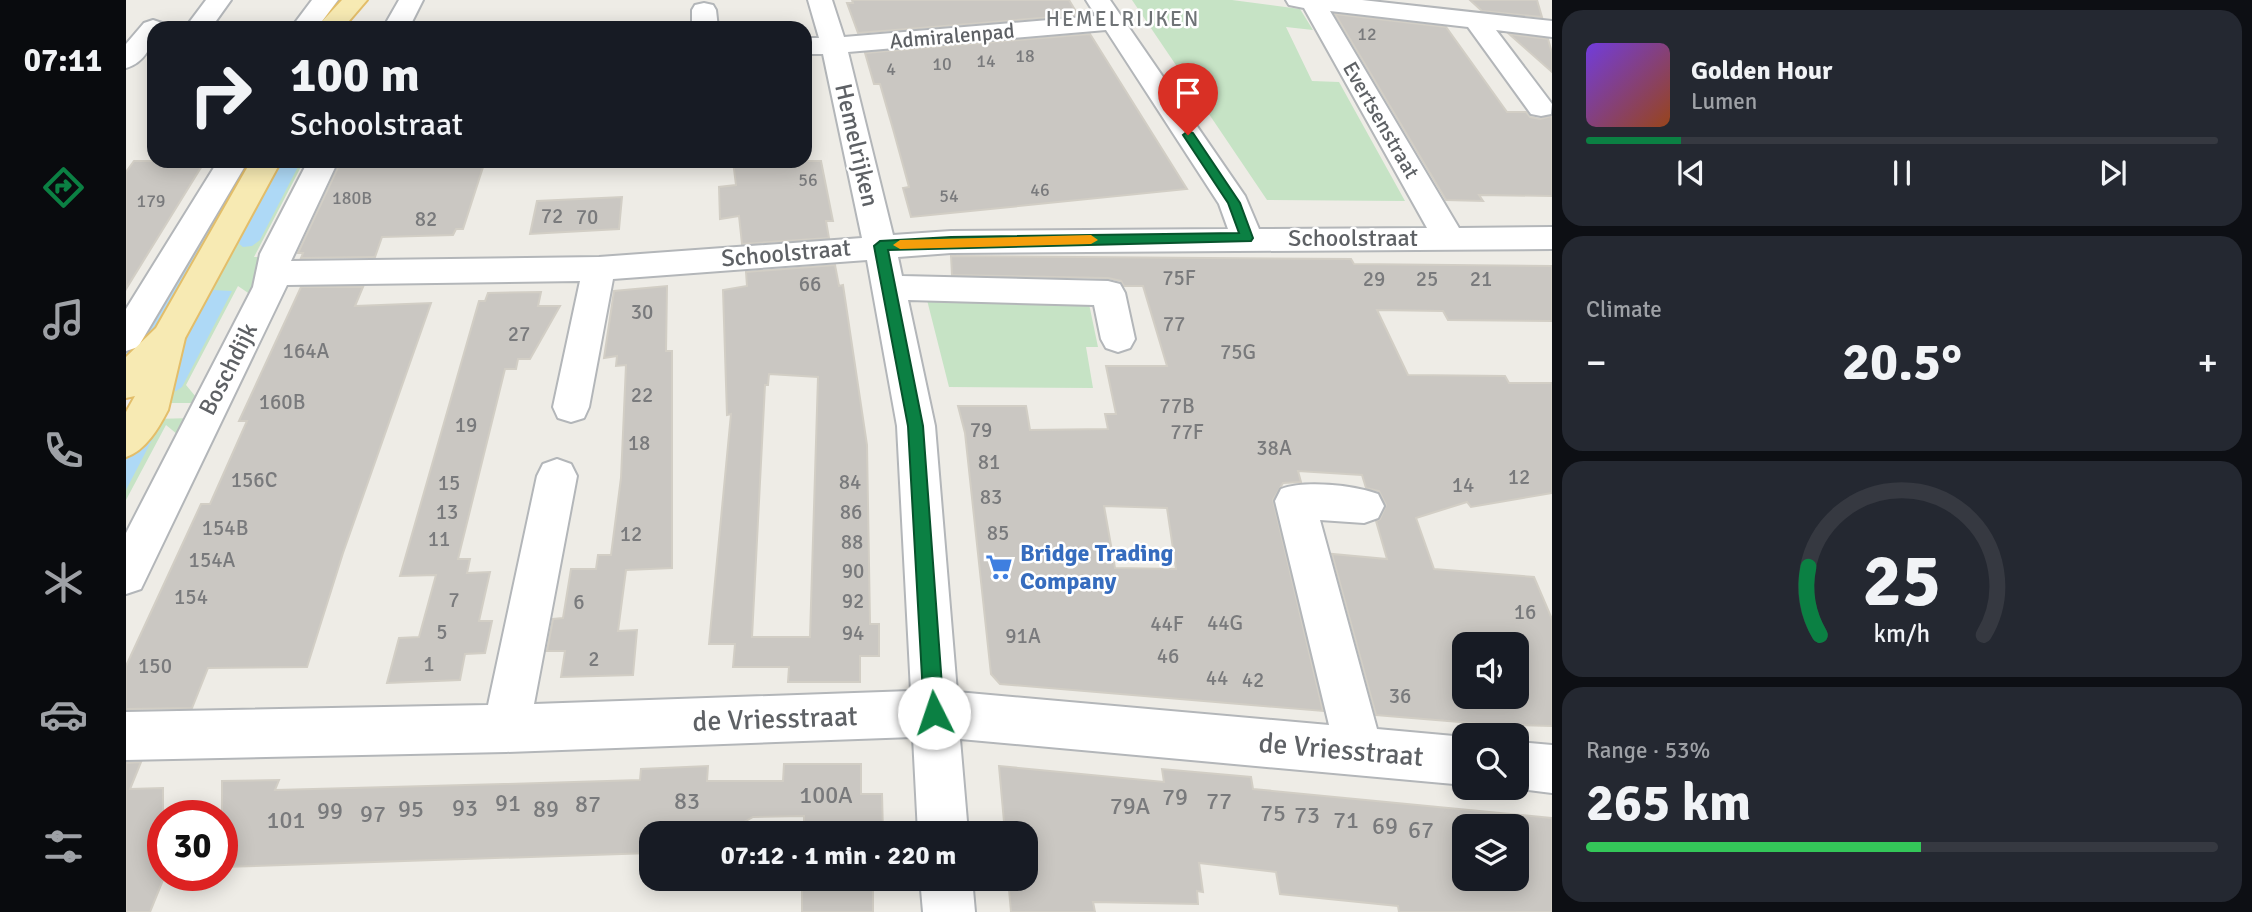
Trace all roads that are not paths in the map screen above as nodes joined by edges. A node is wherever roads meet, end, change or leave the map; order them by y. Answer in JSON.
{"nodes":[{"id":1,"x":219,"y":0,"type":"edge"},
{"id":2,"x":326,"y":0,"type":"edge"},
{"id":3,"x":355,"y":0,"type":"edge"},
{"id":4,"x":363,"y":0,"type":"edge"},
{"id":5,"x":411,"y":0,"type":"edge"},
{"id":6,"x":820,"y":0,"type":"edge"},
{"id":7,"x":1306,"y":1,"type":"edge"},
{"id":8,"x":1105,"y":11,"type":"edge"},
{"id":9,"x":1475,"y":19,"type":"junction"},
{"id":10,"x":203,"y":21,"type":"edge"},
{"id":11,"x":309,"y":21,"type":"edge"},
{"id":12,"x":336,"y":21,"type":"edge"},
{"id":13,"x":365,"y":21,"type":"edge"},
{"id":14,"x":400,"y":21,"type":"edge"},
{"id":15,"x":126,"y":27,"type":"edge"},
{"id":16,"x":147,"y":28,"type":"edge"},
{"id":17,"x":1552,"y":29,"type":"edge"},
{"id":18,"x":147,"y":36,"type":"edge"},
{"id":19,"x":819,"y":46,"type":"edge"},
{"id":20,"x":126,"y":60,"type":"edge"},
{"id":21,"x":1541,"y":107,"type":"dead end"},
{"id":22,"x":229,"y":168,"type":"edge"},
{"id":23,"x":262,"y":168,"type":"edge"},
{"id":24,"x":319,"y":168,"type":"edge"},
{"id":25,"x":1449,"y":237,"type":"junction"},
{"id":26,"x":1247,"y":238,"type":"junction"},
{"id":27,"x":1552,"y":238,"type":"edge"},
{"id":28,"x":880,"y":246,"type":"junction"},
{"id":29,"x":598,"y":269,"type":"junction"},
{"id":30,"x":272,"y":273,"type":"junction"},
{"id":31,"x":889,"y":288,"type":"junction"},
{"id":32,"x":168,"y":337,"type":"junction"},
{"id":33,"x":126,"y":338,"type":"edge"},
{"id":34,"x":1118,"y":339,"type":"dead end"},
{"id":35,"x":126,"y":384,"type":"edge"},
{"id":36,"x":571,"y":407,"type":"dead end"},
{"id":37,"x":126,"y":441,"type":"edge"},
{"id":38,"x":557,"y":476,"type":"dead end"},
{"id":39,"x":1364,"y":506,"type":"dead end"},
{"id":40,"x":126,"y":575,"type":"edge"},
{"id":41,"x":934,"y":713,"type":"junction"},
{"id":42,"x":506,"y":729,"type":"junction"},
{"id":43,"x":126,"y":736,"type":"edge"},
{"id":44,"x":1359,"y":752,"type":"junction"},
{"id":45,"x":1452,"y":760,"type":"edge"},
{"id":46,"x":1529,"y":767,"type":"edge"},
{"id":47,"x":1552,"y":769,"type":"edge"},
{"id":48,"x":942,"y":821,"type":"edge"},
{"id":49,"x":947,"y":891,"type":"edge"},
{"id":50,"x":949,"y":912,"type":"edge"}],
"edges":[{"from":1,"to":10,"type":"street"},
{"from":2,"to":11,"type":"street"},
{"from":3,"to":12,"type":"main road"},
{"from":4,"to":13,"type":"main road"},
{"from":5,"to":14,"type":"street"},
{"from":6,"to":19,"type":"street","name":"Hemelrijken"},
{"from":7,"to":9,"type":"street"},
{"from":7,"to":25,"type":"street","name":"Evertsenstraat"},
{"from":8,"to":19,"type":"street","name":"Admiralenpad"},
{"from":8,"to":26,"type":"street"},
{"from":9,"to":17,"type":"street"},
{"from":9,"to":21,"type":"street"},
{"from":15,"to":16,"type":"street"},
{"from":18,"to":20,"type":"street"},
{"from":19,"to":28,"type":"street","name":"Hemelrijken"},
{"from":22,"to":33,"type":"street"},
{"from":23,"to":32,"type":"main road"},
{"from":24,"to":30,"type":"street","name":"Boschdijk"},
{"from":25,"to":26,"type":"street","name":"Schoolstraat"},
{"from":25,"to":27,"type":"street","name":"Schoolstraat"},
{"from":26,"to":28,"type":"street","name":"Schoolstraat"},
{"from":28,"to":29,"type":"street","name":"Schoolstraat"},
{"from":28,"to":31,"type":"street","name":"Hemelrijken"},
{"from":29,"to":30,"type":"street","name":"Schoolstraat"},
{"from":29,"to":36,"type":"street"},
{"from":30,"to":40,"type":"street","name":"Boschdijk"},
{"from":31,"to":34,"type":"street"},
{"from":31,"to":41,"type":"street","name":"Hemelrijken"},
{"from":32,"to":35,"type":"main road"},
{"from":32,"to":37,"type":"main road"},
{"from":38,"to":42,"type":"street"},
{"from":39,"to":44,"type":"street"},
{"from":41,"to":42,"type":"street","name":"de Vriesstraat"},
{"from":41,"to":44,"type":"street","name":"de Vriesstraat"},
{"from":41,"to":48,"type":"street","name":"Hemelrijken"},
{"from":42,"to":43,"type":"street","name":"de Vriesstraat"},
{"from":44,"to":45,"type":"street","name":"de Vriesstraat"},
{"from":46,"to":47,"type":"street"},
{"from":49,"to":50,"type":"street"}]}
